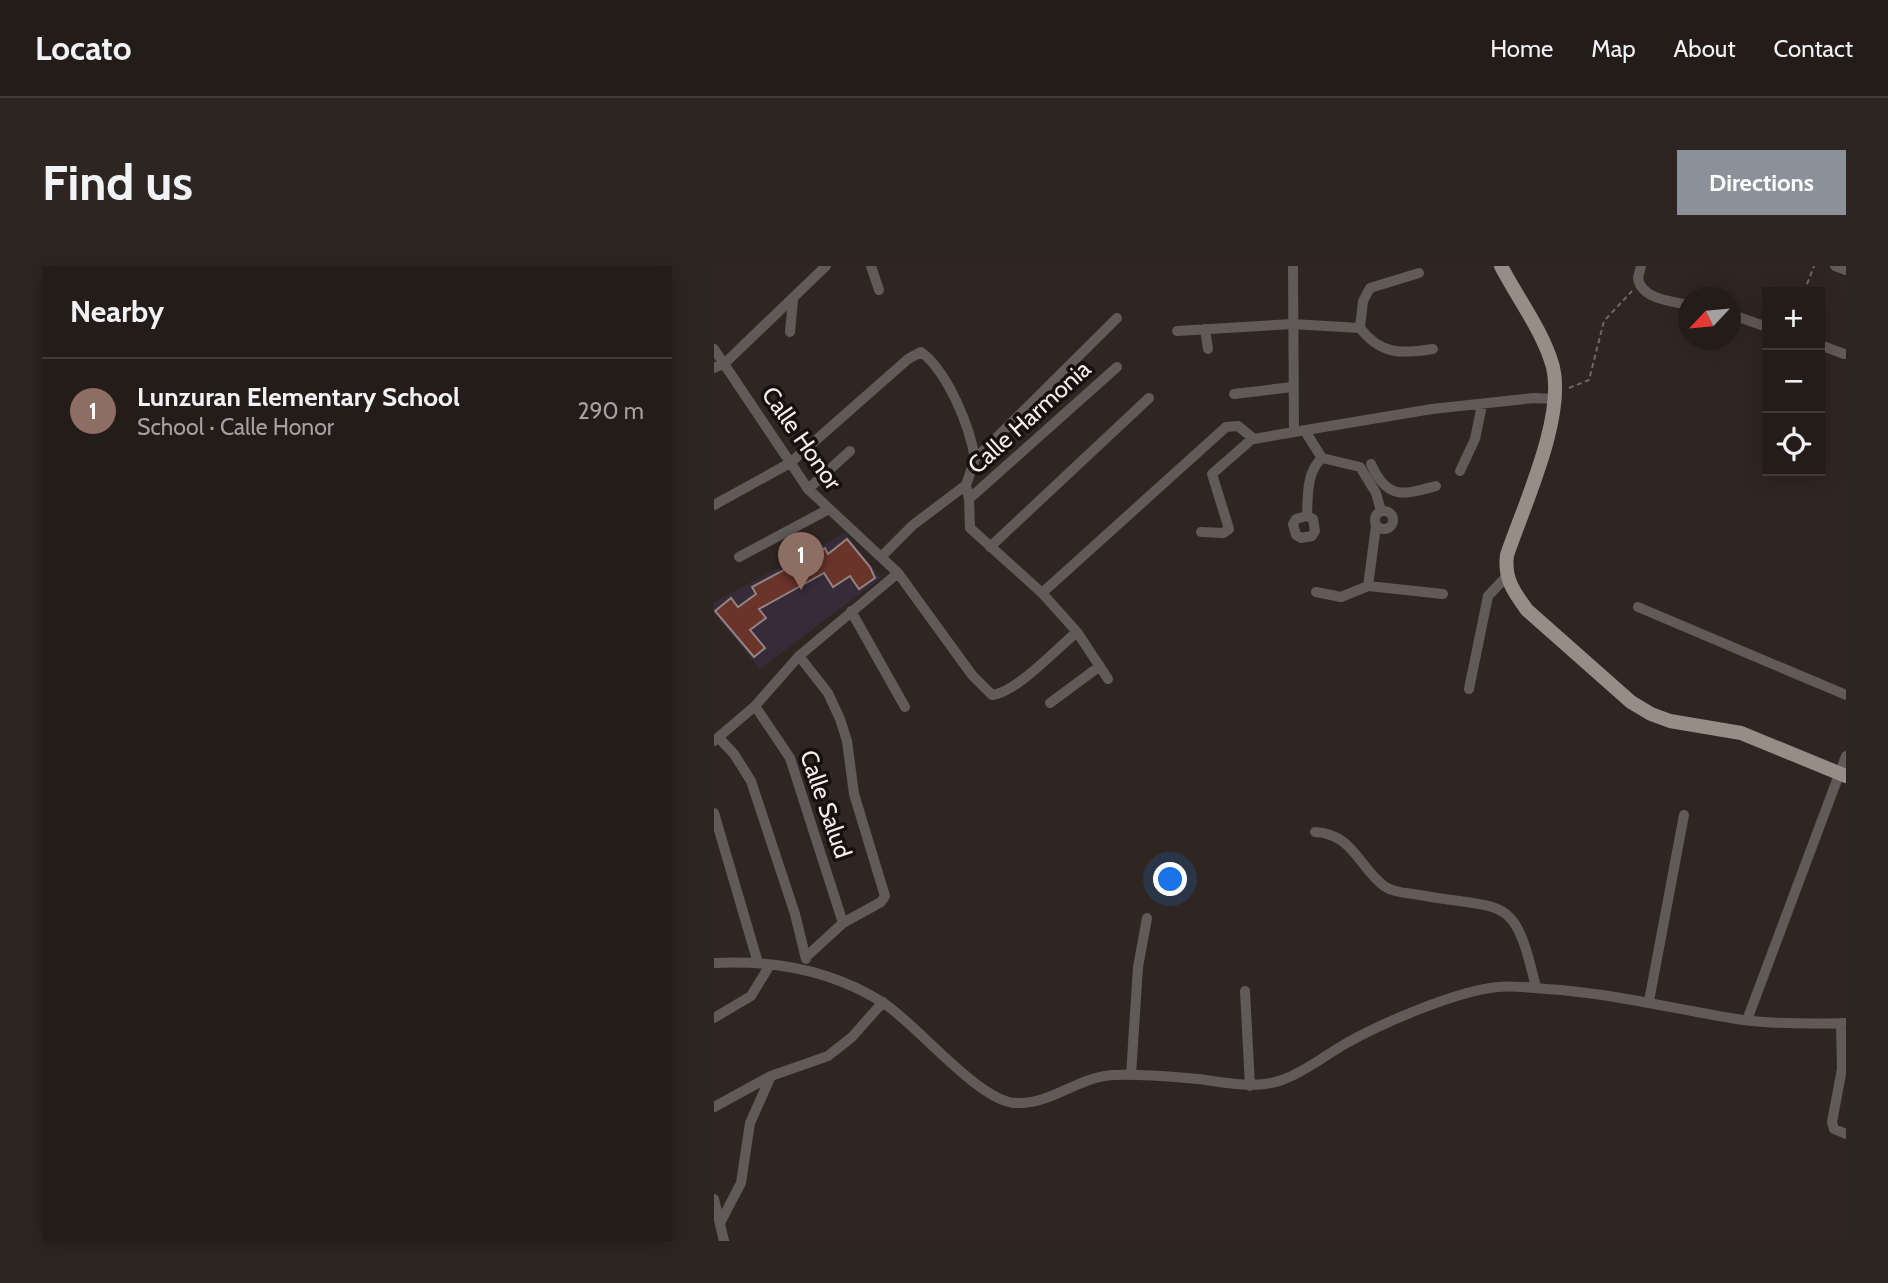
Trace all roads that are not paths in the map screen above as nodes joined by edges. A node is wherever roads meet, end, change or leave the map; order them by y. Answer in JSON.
{"nodes":[{"id":1,"x":826,"y":266,"type":"edge"},
{"id":2,"x":871,"y":266,"type":"edge"},
{"id":3,"x":1293,"y":266,"type":"edge"},
{"id":4,"x":1502,"y":266,"type":"edge"},
{"id":5,"x":1642,"y":266,"type":"edge"},
{"id":6,"x":1835,"y":266,"type":"edge"},
{"id":7,"x":1846,"y":270,"type":"edge"},
{"id":8,"x":1419,"y":273,"type":"dead end"},
{"id":9,"x":879,"y":290,"type":"dead end"},
{"id":10,"x":793,"y":300,"type":"junction"},
{"id":11,"x":1678,"y":302,"type":"edge"},
{"id":12,"x":1117,"y":318,"type":"dead end"},
{"id":13,"x":1741,"y":318,"type":"edge"},
{"id":14,"x":1292,"y":324,"type":"junction"},
{"id":15,"x":1762,"y":325,"type":"edge"},
{"id":16,"x":1360,"y":328,"type":"junction"},
{"id":17,"x":1205,"y":330,"type":"junction"},
{"id":18,"x":1177,"y":331,"type":"dead end"},
{"id":19,"x":790,"y":332,"type":"dead end"},
{"id":20,"x":1825,"y":347,"type":"edge"},
{"id":21,"x":714,"y":349,"type":"edge"},
{"id":22,"x":1208,"y":349,"type":"dead end"},
{"id":23,"x":1433,"y":349,"type":"dead end"},
{"id":24,"x":1844,"y":354,"type":"edge"},
{"id":25,"x":725,"y":363,"type":"junction"},
{"id":26,"x":1116,"y":367,"type":"dead end"},
{"id":27,"x":714,"y":368,"type":"edge"},
{"id":28,"x":1292,"y":387,"type":"junction"},
{"id":29,"x":1234,"y":394,"type":"dead end"},
{"id":30,"x":1554,"y":394,"type":"junction"},
{"id":31,"x":1149,"y":398,"type":"dead end"},
{"id":32,"x":1482,"y":405,"type":"junction"},
{"id":33,"x":1300,"y":431,"type":"junction"},
{"id":34,"x":1252,"y":439,"type":"junction"},
{"id":35,"x":850,"y":451,"type":"dead end"},
{"id":36,"x":1322,"y":458,"type":"junction"},
{"id":37,"x":975,"y":459,"type":"junction"},
{"id":38,"x":790,"y":463,"type":"junction"},
{"id":39,"x":1370,"y":464,"type":"junction"},
{"id":40,"x":1460,"y":471,"type":"dead end"},
{"id":41,"x":966,"y":485,"type":"junction"},
{"id":42,"x":1436,"y":486,"type":"dead end"},
{"id":43,"x":808,"y":489,"type":"junction"},
{"id":44,"x":969,"y":499,"type":"junction"},
{"id":45,"x":714,"y":505,"type":"edge"},
{"id":46,"x":827,"y":510,"type":"junction"},
{"id":47,"x":1381,"y":511,"type":"junction"},
{"id":48,"x":1307,"y":516,"type":"dead end"},
{"id":49,"x":1376,"y":526,"type":"junction"},
{"id":50,"x":1201,"y":532,"type":"dead end"},
{"id":51,"x":990,"y":547,"type":"junction"},
{"id":52,"x":882,"y":556,"type":"junction"},
{"id":53,"x":739,"y":557,"type":"dead end"},
{"id":54,"x":898,"y":573,"type":"junction"},
{"id":55,"x":1506,"y":577,"type":"junction"},
{"id":56,"x":1368,"y":586,"type":"junction"},
{"id":57,"x":1315,"y":592,"type":"dead end"},
{"id":58,"x":1042,"y":593,"type":"junction"},
{"id":59,"x":1443,"y":594,"type":"dead end"},
{"id":60,"x":1638,"y":607,"type":"dead end"},
{"id":61,"x":851,"y":611,"type":"junction"},
{"id":62,"x":1077,"y":632,"type":"junction"},
{"id":63,"x":799,"y":656,"type":"junction"},
{"id":64,"x":1100,"y":666,"type":"junction"},
{"id":65,"x":1108,"y":679,"type":"dead end"},
{"id":66,"x":1469,"y":689,"type":"dead end"},
{"id":67,"x":1846,"y":695,"type":"edge"},
{"id":68,"x":1050,"y":703,"type":"dead end"},
{"id":69,"x":755,"y":706,"type":"junction"},
{"id":70,"x":905,"y":708,"type":"dead end"},
{"id":71,"x":716,"y":739,"type":"edge"},
{"id":72,"x":1846,"y":757,"type":"edge"},
{"id":73,"x":1843,"y":775,"type":"edge"},
{"id":74,"x":714,"y":813,"type":"edge"},
{"id":75,"x":1684,"y":815,"type":"dead end"},
{"id":76,"x":1315,"y":832,"type":"dead end"},
{"id":77,"x":1147,"y":918,"type":"dead end"},
{"id":78,"x":844,"y":923,"type":"junction"},
{"id":79,"x":807,"y":956,"type":"junction"},
{"id":80,"x":714,"y":963,"type":"edge"},
{"id":81,"x":764,"y":964,"type":"junction"},
{"id":82,"x":804,"y":969,"type":"junction"},
{"id":83,"x":1536,"y":988,"type":"junction"},
{"id":84,"x":1245,"y":991,"type":"dead end"},
{"id":85,"x":1649,"y":1001,"type":"junction"},
{"id":86,"x":883,"y":1002,"type":"junction"},
{"id":87,"x":714,"y":1018,"type":"edge"},
{"id":88,"x":1747,"y":1020,"type":"junction"},
{"id":89,"x":1844,"y":1023,"type":"edge"},
{"id":90,"x":1131,"y":1075,"type":"junction"},
{"id":91,"x":771,"y":1076,"type":"junction"},
{"id":92,"x":1250,"y":1086,"type":"junction"},
{"id":93,"x":714,"y":1107,"type":"edge"},
{"id":94,"x":1841,"y":1115,"type":"edge"},
{"id":95,"x":1846,"y":1134,"type":"edge"},
{"id":96,"x":714,"y":1199,"type":"edge"},
{"id":97,"x":720,"y":1223,"type":"junction"},
{"id":98,"x":724,"y":1241,"type":"edge"}],
"edges":[{"from":1,"to":10,"type":"street"},
{"from":2,"to":9,"type":"street"},
{"from":3,"to":14,"type":"street"},
{"from":4,"to":30,"type":"main road"},
{"from":5,"to":11,"type":"street"},
{"from":6,"to":7,"type":"street"},
{"from":8,"to":16,"type":"street"},
{"from":10,"to":19,"type":"street"},
{"from":10,"to":25,"type":"street"},
{"from":12,"to":37,"type":"street"},
{"from":13,"to":15,"type":"street"},
{"from":14,"to":16,"type":"street"},
{"from":14,"to":17,"type":"street"},
{"from":14,"to":28,"type":"street"},
{"from":16,"to":23,"type":"street"},
{"from":17,"to":18,"type":"street"},
{"from":17,"to":22,"type":"street"},
{"from":20,"to":24,"type":"street"},
{"from":21,"to":25,"type":"street","name":"Calle Honor"},
{"from":25,"to":27,"type":"street"},
{"from":25,"to":38,"type":"street","name":"Calle Honor"},
{"from":26,"to":44,"type":"street","name":"Calle Harmonia"},
{"from":28,"to":29,"type":"street"},
{"from":28,"to":33,"type":"street"},
{"from":30,"to":32,"type":"street"},
{"from":30,"to":55,"type":"main road"},
{"from":31,"to":51,"type":"street"},
{"from":32,"to":33,"type":"street"},
{"from":32,"to":40,"type":"street"},
{"from":33,"to":34,"type":"street"},
{"from":33,"to":36,"type":"street"},
{"from":34,"to":50,"type":"street"},
{"from":34,"to":58,"type":"street"},
{"from":35,"to":43,"type":"street"},
{"from":36,"to":39,"type":"street"},
{"from":36,"to":48,"type":"street"},
{"from":37,"to":38,"type":"street"},
{"from":37,"to":41,"type":"street"},
{"from":38,"to":43,"type":"street","name":"Calle Honor"},
{"from":38,"to":45,"type":"street"},
{"from":39,"to":42,"type":"street"},
{"from":39,"to":47,"type":"street"},
{"from":41,"to":44,"type":"street","name":"Calle Harmonia"},
{"from":41,"to":52,"type":"street","name":"Calle Harmonia"},
{"from":43,"to":46,"type":"street","name":"Calle Honor"},
{"from":44,"to":51,"type":"street"},
{"from":46,"to":52,"type":"street","name":"Calle Honor"},
{"from":46,"to":53,"type":"street"},
{"from":47,"to":49,"type":"street"},
{"from":47,"to":49,"type":"street"},
{"from":49,"to":56,"type":"street"},
{"from":51,"to":58,"type":"street"},
{"from":52,"to":54,"type":"street","name":"Calle Honor"},
{"from":54,"to":61,"type":"street"},
{"from":54,"to":62,"type":"street","name":"Calle Honor"},
{"from":55,"to":66,"type":"street"},
{"from":55,"to":73,"type":"main road"},
{"from":56,"to":57,"type":"street"},
{"from":56,"to":59,"type":"street"},
{"from":58,"to":62,"type":"street"},
{"from":60,"to":67,"type":"street"},
{"from":61,"to":63,"type":"street"},
{"from":61,"to":70,"type":"street"},
{"from":62,"to":64,"type":"street"},
{"from":63,"to":69,"type":"street"},
{"from":63,"to":78,"type":"street"},
{"from":64,"to":65,"type":"street"},
{"from":64,"to":68,"type":"street"},
{"from":69,"to":71,"type":"street"},
{"from":69,"to":78,"type":"street","name":"Calle Salud"},
{"from":71,"to":79,"type":"street"},
{"from":72,"to":73,"type":"street"},
{"from":73,"to":88,"type":"street"},
{"from":74,"to":81,"type":"street"},
{"from":75,"to":85,"type":"street"},
{"from":76,"to":83,"type":"street"},
{"from":77,"to":90,"type":"street"},
{"from":78,"to":79,"type":"street"},
{"from":79,"to":82,"type":"street"},
{"from":80,"to":81,"type":"street"},
{"from":81,"to":82,"type":"street"},
{"from":81,"to":87,"type":"street"},
{"from":82,"to":86,"type":"street"},
{"from":83,"to":85,"type":"street"},
{"from":83,"to":92,"type":"street"},
{"from":84,"to":92,"type":"street"},
{"from":85,"to":88,"type":"street"},
{"from":86,"to":90,"type":"street"},
{"from":86,"to":91,"type":"street"},
{"from":88,"to":89,"type":"street"},
{"from":89,"to":94,"type":"street"},
{"from":90,"to":92,"type":"street"},
{"from":91,"to":93,"type":"street"},
{"from":91,"to":97,"type":"street"},
{"from":94,"to":95,"type":"street"},
{"from":96,"to":97,"type":"street"},
{"from":97,"to":98,"type":"street"}]}
